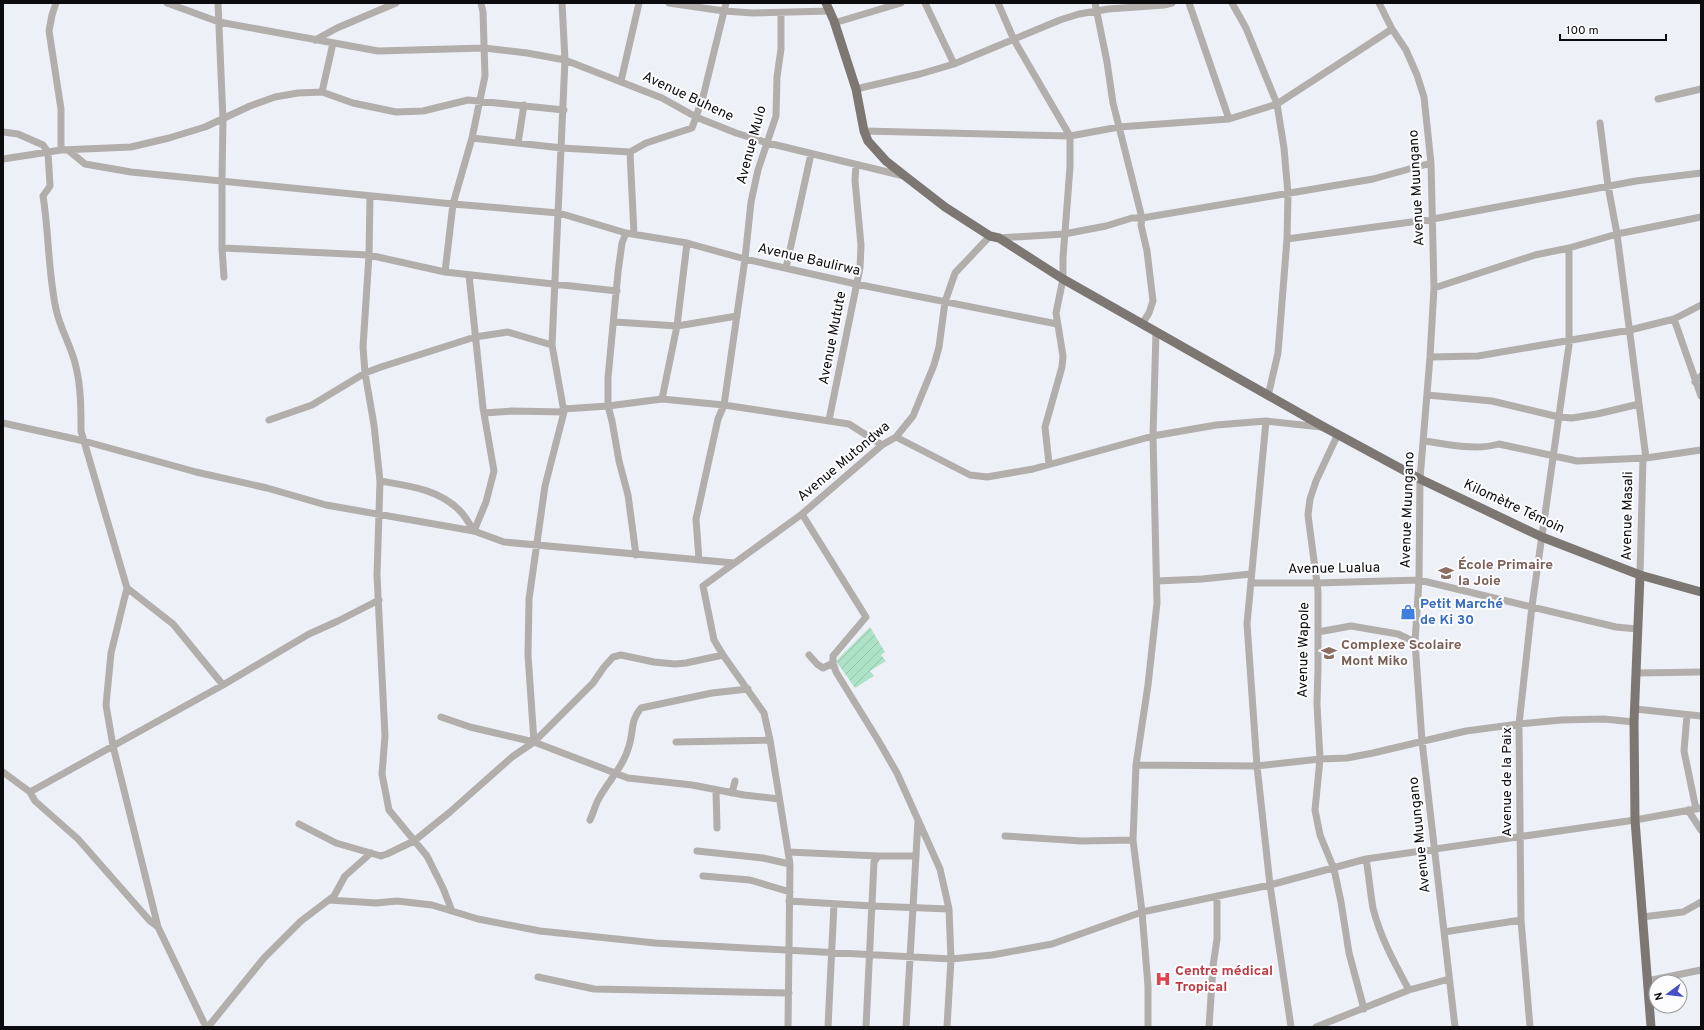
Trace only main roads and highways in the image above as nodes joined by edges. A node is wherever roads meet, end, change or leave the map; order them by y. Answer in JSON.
{"nodes":[{"id":1,"x":828,"y":7,"type":"edge"},
{"id":2,"x":1640,"y":575,"type":"junction"},
{"id":3,"x":1701,"y":592,"type":"edge"},
{"id":4,"x":1651,"y":1027,"type":"edge"}],
"edges":[{"from":1,"to":2,"type":"main road","name":"Kilomètre Témoin"},
{"from":2,"to":3,"type":"main road","name":"Kilomètre Témoin"},
{"from":2,"to":4,"type":"main road"}]}
